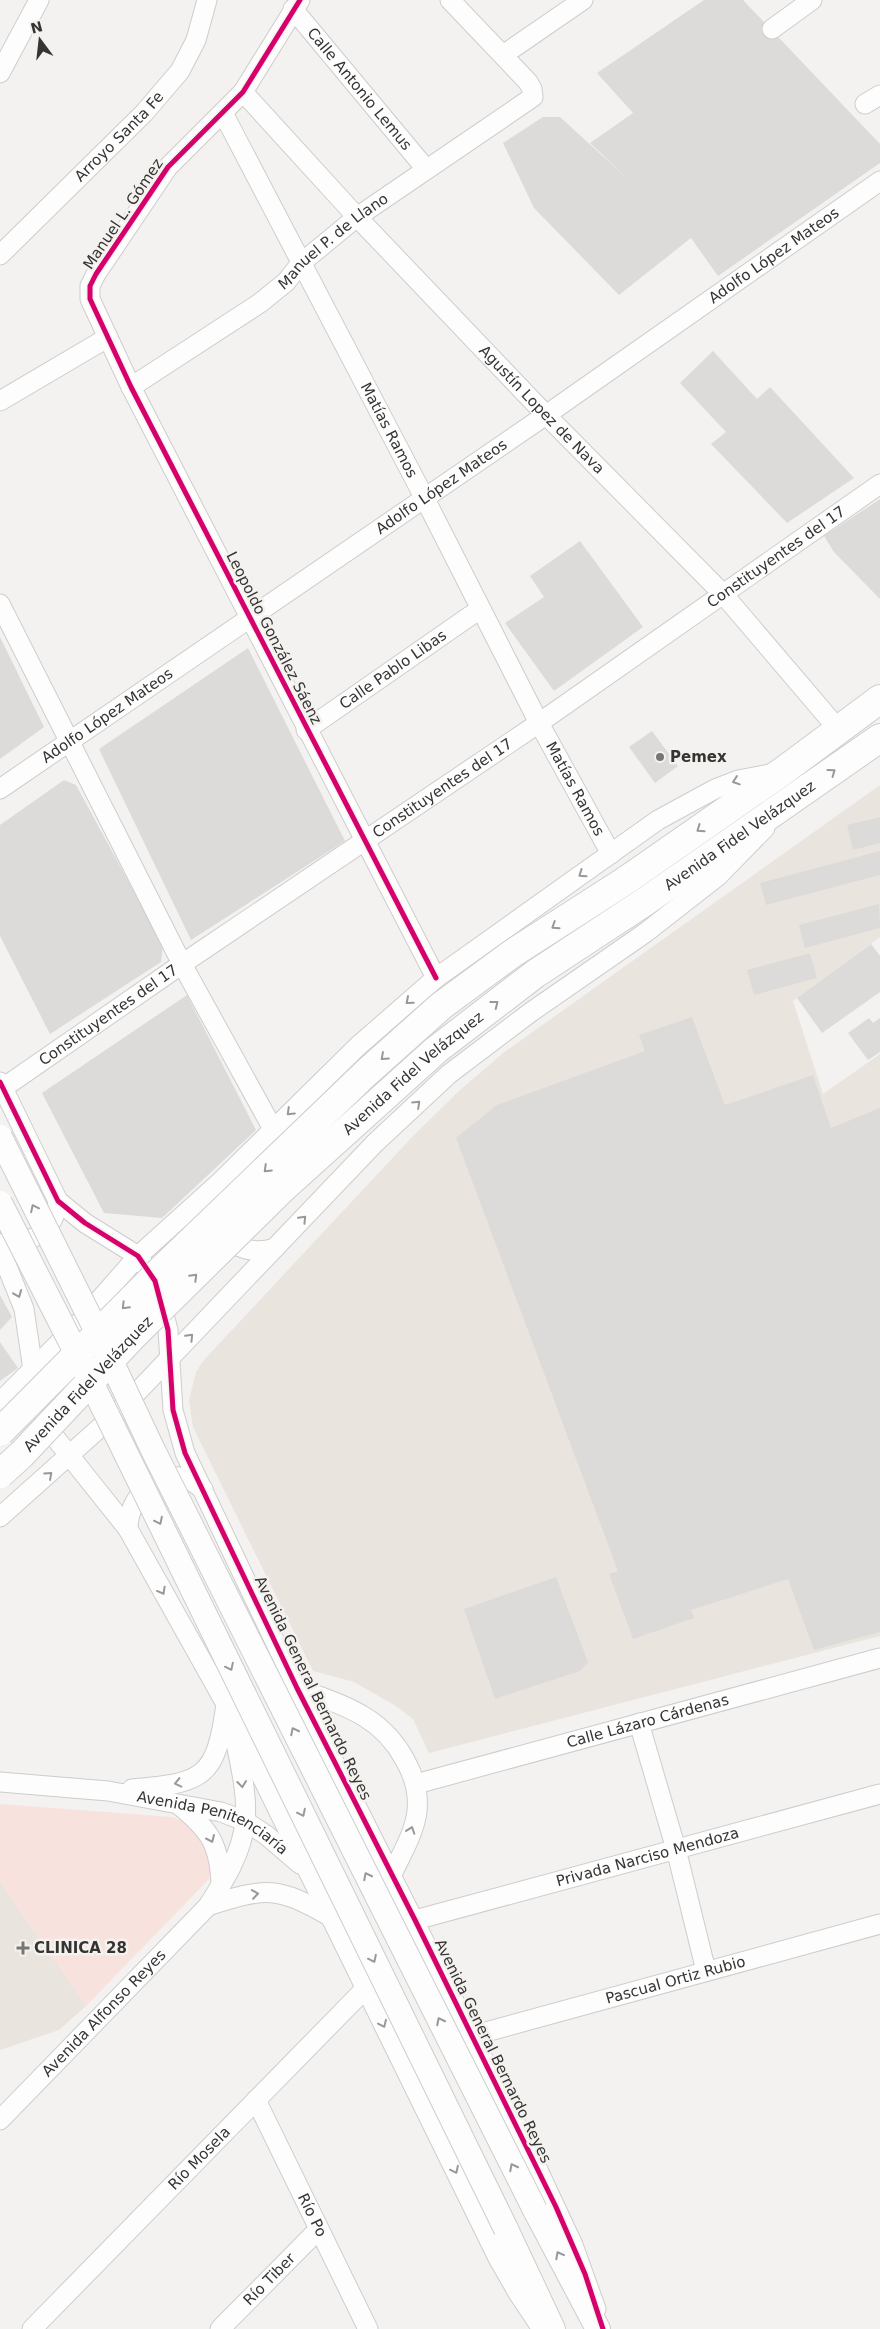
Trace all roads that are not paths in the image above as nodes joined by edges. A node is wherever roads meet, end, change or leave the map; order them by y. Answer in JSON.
{"nodes":[{"id":1,"x":39,"y":0,"type":"edge"},
{"id":2,"x":208,"y":0,"type":"edge"},
{"id":3,"x":450,"y":0,"type":"edge"},
{"id":4,"x":583,"y":0,"type":"edge"},
{"id":5,"x":812,"y":0,"type":"edge"},
{"id":6,"x":297,"y":5,"type":"edge"},
{"id":7,"x":772,"y":28,"type":"dead end"},
{"id":8,"x":503,"y":55,"type":"junction"},
{"id":9,"x":0,"y":73,"type":"edge"},
{"id":10,"x":243,"y":92,"type":"junction"},
{"id":11,"x":223,"y":113,"type":"junction"},
{"id":12,"x":426,"y":169,"type":"junction"},
{"id":13,"x":880,"y":181,"type":"edge"},
{"id":14,"x":357,"y":217,"type":"junction"},
{"id":15,"x":0,"y":254,"type":"edge"},
{"id":16,"x":301,"y":263,"type":"junction"},
{"id":17,"x":92,"y":307,"type":"joint"},
{"id":18,"x":107,"y":338,"type":"junction"},
{"id":19,"x":131,"y":387,"type":"junction"},
{"id":20,"x":0,"y":401,"type":"edge"},
{"id":21,"x":546,"y":415,"type":"junction"},
{"id":22,"x":880,"y":484,"type":"edge"},
{"id":23,"x":424,"y":497,"type":"junction"},
{"id":24,"x":723,"y":594,"type":"junction"},
{"id":25,"x":0,"y":604,"type":"edge"},
{"id":26,"x":480,"y":609,"type":"junction"},
{"id":27,"x":251,"y":617,"type":"junction"},
{"id":28,"x":880,"y":699,"type":"edge"},
{"id":29,"x":539,"y":724,"type":"junction"},
{"id":30,"x":838,"y":729,"type":"junction"},
{"id":31,"x":306,"y":730,"type":"junction"},
{"id":32,"x":880,"y":738,"type":"edge"},
{"id":33,"x":70,"y":742,"type":"junction"},
{"id":34,"x":783,"y":771,"type":"junction"},
{"id":35,"x":0,"y":789,"type":"edge"},
{"id":36,"x":778,"y":811,"type":"junction"},
{"id":37,"x":364,"y":842,"type":"junction"},
{"id":38,"x":611,"y":854,"type":"junction"},
{"id":39,"x":182,"y":964,"type":"junction"},
{"id":40,"x":436,"y":978,"type":"junction"},
{"id":41,"x":2,"y":1085,"type":"edge"},
{"id":42,"x":273,"y":1130,"type":"junction"},
{"id":43,"x":0,"y":1137,"type":"edge"},
{"id":44,"x":220,"y":1182,"type":"junction"},
{"id":45,"x":58,"y":1201,"type":"junction"},
{"id":46,"x":0,"y":1203,"type":"edge"},
{"id":47,"x":0,"y":1236,"type":"edge"},
{"id":48,"x":0,"y":1248,"type":"edge"},
{"id":49,"x":275,"y":1248,"type":"junction"},
{"id":50,"x":138,"y":1256,"type":"junction"},
{"id":51,"x":170,"y":1357,"type":"junction"},
{"id":52,"x":33,"y":1370,"type":"junction"},
{"id":53,"x":0,"y":1402,"type":"edge"},
{"id":54,"x":0,"y":1432,"type":"edge"},
{"id":55,"x":70,"y":1456,"type":"junction"},
{"id":56,"x":0,"y":1474,"type":"edge"},
{"id":57,"x":203,"y":1490,"type":"junction"},
{"id":58,"x":0,"y":1517,"type":"edge"},
{"id":59,"x":128,"y":1529,"type":"junction"},
{"id":60,"x":880,"y":1658,"type":"edge"},
{"id":61,"x":297,"y":1688,"type":"junction"},
{"id":62,"x":229,"y":1712,"type":"junction"},
{"id":63,"x":639,"y":1723,"type":"junction"},
{"id":64,"x":0,"y":1782,"type":"edge"},
{"id":65,"x":416,"y":1784,"type":"junction"},
{"id":66,"x":108,"y":1791,"type":"junction"},
{"id":67,"x":880,"y":1794,"type":"edge"},
{"id":68,"x":178,"y":1804,"type":"junction"},
{"id":69,"x":245,"y":1821,"type":"junction"},
{"id":70,"x":676,"y":1849,"type":"junction"},
{"id":71,"x":306,"y":1870,"type":"junction"},
{"id":72,"x":392,"y":1874,"type":"junction"},
{"id":73,"x":220,"y":1886,"type":"junction"},
{"id":74,"x":208,"y":1906,"type":"junction"},
{"id":75,"x":331,"y":1917,"type":"junction"},
{"id":76,"x":415,"y":1920,"type":"junction"},
{"id":77,"x":880,"y":1924,"type":"edge"},
{"id":78,"x":706,"y":1972,"type":"junction"},
{"id":79,"x":366,"y":1988,"type":"junction"},
{"id":80,"x":471,"y":2036,"type":"junction"},
{"id":81,"x":256,"y":2100,"type":"junction"},
{"id":82,"x":0,"y":2120,"type":"edge"},
{"id":83,"x":318,"y":2230,"type":"junction"},
{"id":84,"x":32,"y":2329,"type":"edge"},
{"id":85,"x":220,"y":2329,"type":"edge"},
{"id":86,"x":368,"y":2329,"type":"edge"},
{"id":87,"x":542,"y":2329,"type":"edge"},
{"id":88,"x":553,"y":2329,"type":"edge"},
{"id":89,"x":598,"y":2329,"type":"edge"},
{"id":90,"x":603,"y":2329,"type":"edge"}],
"edges":[{"from":1,"to":9,"type":"street"},
{"from":2,"to":15,"type":"street","name":"Arroyo Santa Fe"},
{"from":3,"to":8,"type":"street"},
{"from":4,"to":8,"type":"street"},
{"from":5,"to":7,"type":"street"},
{"from":6,"to":10,"type":"street","name":"Manuel L. Gómez"},
{"from":6,"to":12,"type":"street","name":"Calle Antonio Lemus"},
{"from":8,"to":12,"type":"street","name":"Manuel P. de Llano"},
{"from":10,"to":11,"type":"street","name":"Manuel L. Gómez"},
{"from":10,"to":14,"type":"street","name":"Agustín Lopez de Nava"},
{"from":11,"to":16,"type":"street","name":"Matías Ramos"},
{"from":11,"to":17,"type":"street","name":"Manuel L. Gómez"},
{"from":12,"to":14,"type":"street","name":"Manuel P. de Llano"},
{"from":13,"to":21,"type":"street","name":"Adolfo López Mateos"},
{"from":14,"to":16,"type":"street","name":"Manuel P. de Llano"},
{"from":14,"to":21,"type":"street","name":"Agustín Lopez de Nava"},
{"from":16,"to":19,"type":"street","name":"Manuel P. de Llano"},
{"from":16,"to":23,"type":"street","name":"Matías Ramos"},
{"from":17,"to":18,"type":"street","name":"Leopoldo González Sáenz"},
{"from":18,"to":19,"type":"street","name":"Leopoldo González Sáenz"},
{"from":18,"to":20,"type":"street"},
{"from":19,"to":27,"type":"street","name":"Leopoldo González Sáenz"},
{"from":21,"to":23,"type":"street","name":"Adolfo López Mateos"},
{"from":21,"to":24,"type":"street","name":"Agustín Lopez de Nava"},
{"from":22,"to":24,"type":"street","name":"Constituyentes del 17"},
{"from":23,"to":26,"type":"street","name":"Matías Ramos"},
{"from":23,"to":27,"type":"street","name":"Adolfo López Mateos"},
{"from":24,"to":29,"type":"street","name":"Constituyentes del 17"},
{"from":24,"to":30,"type":"street","name":"Agustín Lopez de Nava"},
{"from":25,"to":33,"type":"street"},
{"from":26,"to":29,"type":"street","name":"Matías Ramos"},
{"from":26,"to":31,"type":"street","name":"Calle Pablo Libas"},
{"from":27,"to":31,"type":"street","name":"Leopoldo González Sáenz"},
{"from":27,"to":33,"type":"street","name":"Adolfo López Mateos"},
{"from":28,"to":30,"type":"highway","name":"Avenida Fidel Velázquez"},
{"from":29,"to":37,"type":"street","name":"Constituyentes del 17"},
{"from":29,"to":38,"type":"street","name":"Matías Ramos"},
{"from":30,"to":34,"type":"highway","name":"Avenida Fidel Velázquez"},
{"from":31,"to":37,"type":"street","name":"Leopoldo González Sáenz"},
{"from":36,"to":32,"type":"highway","name":"Avenida Fidel Velázquez","one_way":true},
{"from":33,"to":35,"type":"street","name":"Adolfo López Mateos"},
{"from":33,"to":39,"type":"street"},
{"from":34,"to":38,"type":"street","one_way":true},
{"from":34,"to":54,"type":"highway","name":"Avenida Fidel Velázquez","one_way":true,"bridge":true},
{"from":49,"to":36,"type":"street","one_way":true},
{"from":56,"to":36,"type":"highway","name":"Avenida Fidel Velázquez","one_way":true,"bridge":true},
{"from":37,"to":39,"type":"street","name":"Constituyentes del 17"},
{"from":37,"to":40,"type":"street","name":"Leopoldo González Sáenz"},
{"from":38,"to":40,"type":"street","one_way":true},
{"from":39,"to":41,"type":"street","name":"Constituyentes del 17"},
{"from":39,"to":42,"type":"street"},
{"from":40,"to":42,"type":"street","one_way":true},
{"from":41,"to":45,"type":"street","name":"Avenida General Bernardo Reyes"},
{"from":42,"to":44,"type":"street"},
{"from":89,"to":43,"type":"main road","one_way":true,"bridge":true},
{"from":44,"to":49,"type":"street"},
{"from":44,"to":50,"type":"street"},
{"from":45,"to":47,"type":"street"},
{"from":45,"to":50,"type":"street","name":"Avenida General Bernardo Reyes"},
{"from":46,"to":88,"type":"main road","one_way":true,"bridge":true},
{"from":48,"to":52,"type":"street","one_way":true},
{"from":51,"to":49,"type":"street","one_way":true},
{"from":50,"to":51,"type":"street","name":"Avenida General Bernardo Reyes"},
{"from":50,"to":52,"type":"street"},
{"from":51,"to":55,"type":"street"},
{"from":51,"to":57,"type":"street","name":"Avenida General Bernardo Reyes"},
{"from":52,"to":53,"type":"street"},
{"from":52,"to":55,"type":"street"},
{"from":58,"to":55,"type":"street","one_way":true},
{"from":55,"to":59,"type":"street"},
{"from":57,"to":59,"type":"street"},
{"from":57,"to":61,"type":"street","name":"Avenida General Bernardo Reyes"},
{"from":59,"to":62,"type":"street","one_way":true},
{"from":60,"to":63,"type":"street","name":"Calle Lázaro Cárdenas"},
{"from":61,"to":65,"type":"street"},
{"from":61,"to":72,"type":"street","name":"Avenida General Bernardo Reyes"},
{"from":62,"to":66,"type":"street","name":"Avenida Penitenciaría","one_way":true},
{"from":62,"to":69,"type":"street","name":"Avenida Alfonso Reyes","one_way":true},
{"from":62,"to":71,"type":"street"},
{"from":63,"to":65,"type":"street","name":"Calle Lázaro Cárdenas"},
{"from":63,"to":70,"type":"street"},
{"from":64,"to":66,"type":"street","name":"Avenida Penitenciaría"},
{"from":72,"to":65,"type":"street","one_way":true},
{"from":66,"to":68,"type":"street","name":"Avenida Penitenciaría"},
{"from":67,"to":70,"type":"street","name":"Privada Narciso Mendoza"},
{"from":68,"to":69,"type":"street","name":"Avenida Penitenciaría"},
{"from":68,"to":73,"type":"street","one_way":true},
{"from":69,"to":71,"type":"street","name":"Avenida Penitenciaría"},
{"from":69,"to":73,"type":"street","name":"Avenida Alfonso Reyes"},
{"from":70,"to":76,"type":"street","name":"Privada Narciso Mendoza"},
{"from":70,"to":78,"type":"street"},
{"from":71,"to":75,"type":"street"},
{"from":72,"to":76,"type":"street","name":"Avenida General Bernardo Reyes"},
{"from":73,"to":74,"type":"street","name":"Avenida Alfonso Reyes"},
{"from":74,"to":75,"type":"street","one_way":true},
{"from":74,"to":82,"type":"street","name":"Avenida Alfonso Reyes"},
{"from":75,"to":79,"type":"street"},
{"from":76,"to":80,"type":"street","name":"Avenida General Bernardo Reyes"},
{"from":77,"to":78,"type":"street","name":"Pascual Ortiz Rubio"},
{"from":78,"to":80,"type":"street","name":"Pascual Ortiz Rubio"},
{"from":79,"to":81,"type":"street","name":"Río Mosela"},
{"from":79,"to":87,"type":"street","one_way":true},
{"from":80,"to":90,"type":"street","name":"Avenida General Bernardo Reyes"},
{"from":81,"to":83,"type":"street","name":"Río Po"},
{"from":81,"to":84,"type":"street","name":"Río Mosela"},
{"from":83,"to":85,"type":"street","name":"Río Tiber"},
{"from":83,"to":86,"type":"street","name":"Río Po"}]}
